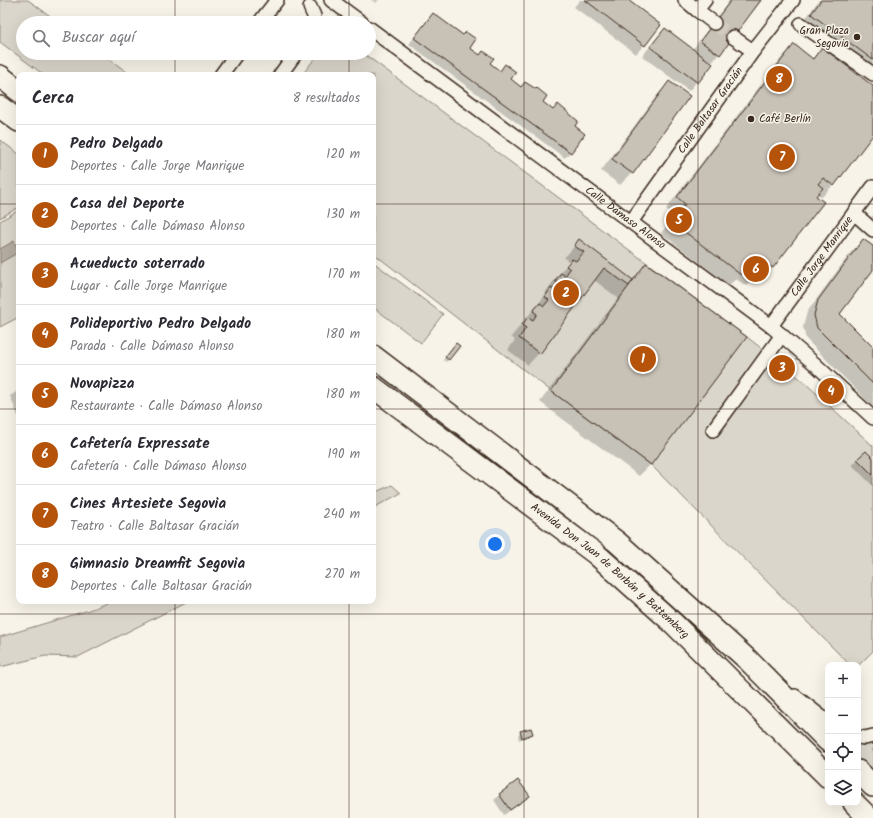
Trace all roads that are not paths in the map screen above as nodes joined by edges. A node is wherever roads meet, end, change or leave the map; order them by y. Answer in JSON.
{"nodes":[{"id":1,"x":277,"y":0,"type":"edge"},
{"id":2,"x":684,"y":0,"type":"edge"},
{"id":3,"x":793,"y":0,"type":"edge"},
{"id":4,"x":338,"y":2,"type":"edge"},
{"id":5,"x":701,"y":5,"type":"edge"},
{"id":6,"x":310,"y":7,"type":"dead end"},
{"id":7,"x":265,"y":16,"type":"edge"},
{"id":8,"x":314,"y":16,"type":"edge"},
{"id":9,"x":354,"y":16,"type":"edge"},
{"id":10,"x":714,"y":23,"type":"tunnel mouth"},
{"id":11,"x":801,"y":24,"type":"dead end"},
{"id":12,"x":376,"y":33,"type":"edge"},
{"id":13,"x":733,"y":37,"type":"tunnel mouth"},
{"id":14,"x":753,"y":51,"type":"junction"},
{"id":15,"x":232,"y":60,"type":"edge"},
{"id":16,"x":291,"y":60,"type":"edge"},
{"id":17,"x":223,"y":72,"type":"edge"},
{"id":18,"x":282,"y":72,"type":"edge"},
{"id":19,"x":873,"y":74,"type":"edge"},
{"id":20,"x":0,"y":76,"type":"edge"},
{"id":21,"x":16,"y":88,"type":"edge"},
{"id":22,"x":0,"y":107,"type":"edge"},
{"id":23,"x":16,"y":119,"type":"edge"},
{"id":24,"x":873,"y":188,"type":"edge"},
{"id":25,"x":854,"y":213,"type":"junction"},
{"id":26,"x":631,"y":222,"type":"junction"},
{"id":27,"x":873,"y":230,"type":"edge"},
{"id":28,"x":771,"y":326,"type":"junction"},
{"id":29,"x":782,"y":335,"type":"junction"},
{"id":30,"x":376,"y":358,"type":"edge"},
{"id":31,"x":376,"y":389,"type":"edge"},
{"id":32,"x":873,"y":418,"type":"edge"},
{"id":33,"x":713,"y":430,"type":"dead end"},
{"id":34,"x":748,"y":660,"type":"junction"},
{"id":35,"x":825,"y":720,"type":"edge"},
{"id":36,"x":873,"y":736,"type":"edge"},
{"id":37,"x":861,"y":737,"type":"edge"},
{"id":38,"x":825,"y":738,"type":"edge"},
{"id":39,"x":825,"y":774,"type":"edge"},
{"id":40,"x":861,"y":774,"type":"edge"},
{"id":41,"x":873,"y":786,"type":"edge"},
{"id":42,"x":857,"y":806,"type":"edge"},
{"id":43,"x":870,"y":818,"type":"edge"}],
"edges":[{"from":1,"to":7,"type":"street"},
{"from":2,"to":5,"type":"street"},
{"from":3,"to":14,"type":"street","name":"Calle Baltasar Gracián"},
{"from":4,"to":9,"type":"street"},
{"from":5,"to":10,"type":"street"},
{"from":6,"to":8,"type":"street"},
{"from":11,"to":19,"type":"street"},
{"from":12,"to":26,"type":"street","name":"Calle Dámaso Alonso"},
{"from":13,"to":14,"type":"street"},
{"from":14,"to":26,"type":"street","name":"Calle Baltasar Gracián"},
{"from":15,"to":17,"type":"street"},
{"from":16,"to":18,"type":"street"},
{"from":20,"to":21,"type":"main road"},
{"from":22,"to":23,"type":"main road"},
{"from":24,"to":25,"type":"street","name":"Calle Jorge Manrique"},
{"from":25,"to":27,"type":"street"},
{"from":25,"to":28,"type":"street","name":"Calle Jorge Manrique"},
{"from":26,"to":28,"type":"street","name":"Calle Dámaso Alonso"},
{"from":28,"to":29,"type":"street","name":"Calle Dámaso Alonso"},
{"from":29,"to":32,"type":"street","name":"Calle Dámaso Alonso"},
{"from":29,"to":33,"type":"street"},
{"from":30,"to":34,"type":"main road"},
{"from":31,"to":39,"type":"main road","name":"Avenida Don Juan de Borbón y Battemberg"},
{"from":34,"to":35,"type":"street"},
{"from":34,"to":38,"type":"main road"},
{"from":36,"to":37,"type":"street"},
{"from":40,"to":41,"type":"main road"},
{"from":42,"to":43,"type":"main road"}]}
